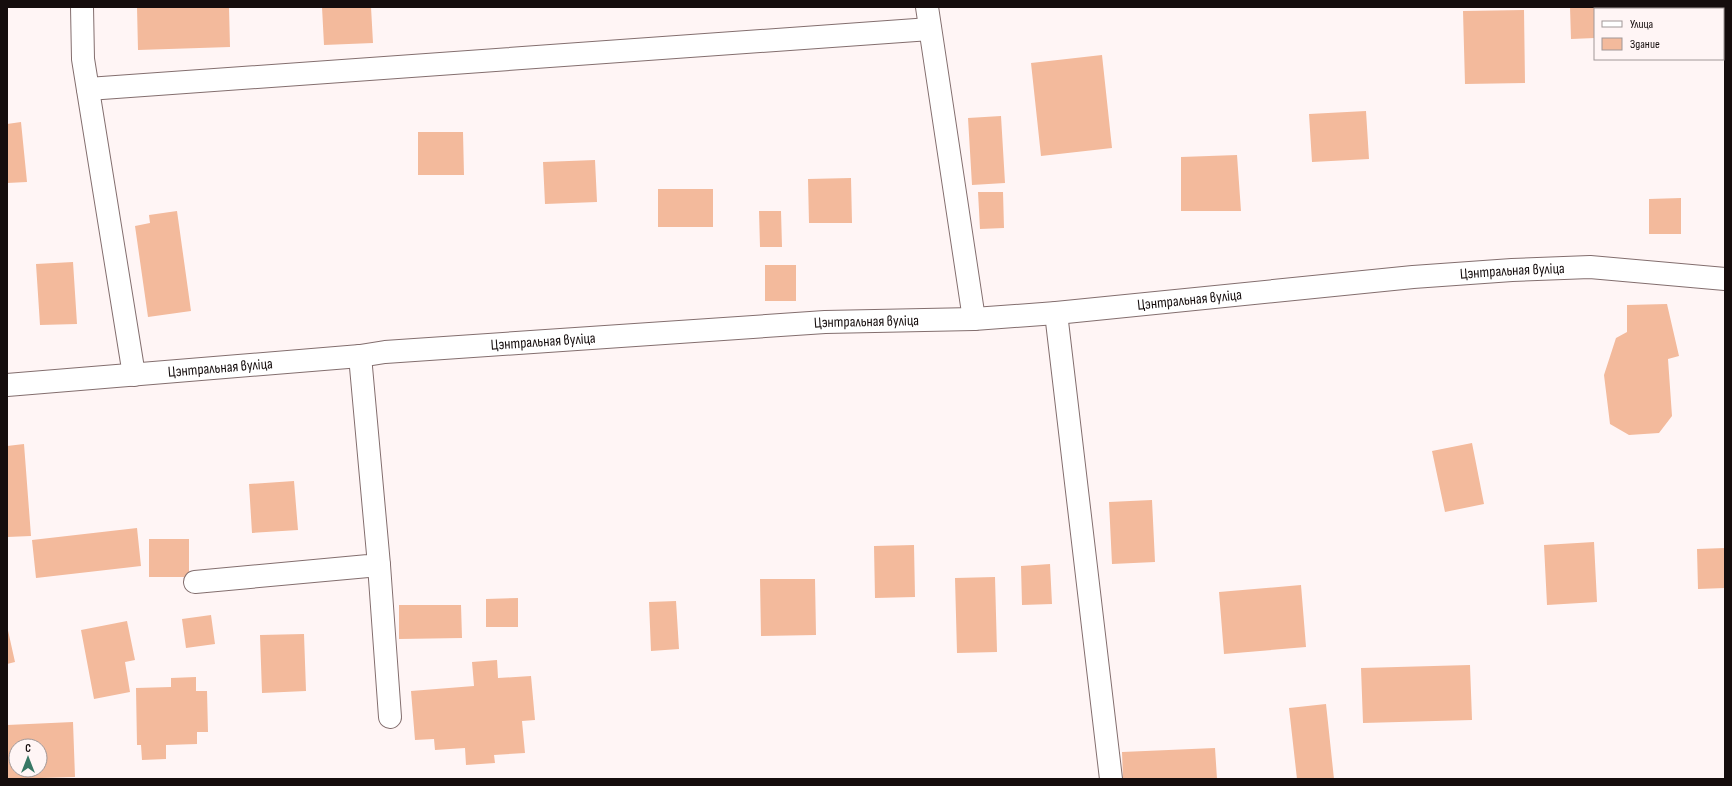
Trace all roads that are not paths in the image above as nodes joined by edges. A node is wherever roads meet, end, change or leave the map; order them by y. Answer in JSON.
{"nodes":[{"id":1,"x":82,"y":7,"type":"edge"},
{"id":2,"x":927,"y":7,"type":"edge"},
{"id":3,"x":930,"y":29,"type":"junction"},
{"id":4,"x":88,"y":89,"type":"junction"},
{"id":5,"x":1725,"y":279,"type":"edge"},
{"id":6,"x":1056,"y":313,"type":"junction"},
{"id":7,"x":974,"y":319,"type":"junction"},
{"id":8,"x":360,"y":356,"type":"junction"},
{"id":9,"x":134,"y":375,"type":"junction"},
{"id":10,"x":7,"y":385,"type":"edge"},
{"id":11,"x":379,"y":565,"type":"junction"},
{"id":12,"x":195,"y":582,"type":"dead end"},
{"id":13,"x":390,"y":717,"type":"dead end"},
{"id":14,"x":1111,"y":779,"type":"edge"}],
"edges":[{"from":1,"to":4,"type":"street"},
{"from":2,"to":3,"type":"street"},
{"from":3,"to":4,"type":"street"},
{"from":3,"to":7,"type":"street"},
{"from":4,"to":9,"type":"street"},
{"from":5,"to":6,"type":"street","name":"Цэнтральная вуліца"},
{"from":6,"to":7,"type":"street","name":"Цэнтральная вуліца"},
{"from":6,"to":14,"type":"street"},
{"from":7,"to":8,"type":"street","name":"Цэнтральная вуліца"},
{"from":8,"to":9,"type":"street","name":"Цэнтральная вуліца"},
{"from":8,"to":11,"type":"street"},
{"from":9,"to":10,"type":"street","name":"Цэнтральная вуліца"},
{"from":11,"to":12,"type":"street"},
{"from":11,"to":13,"type":"street"}]}
